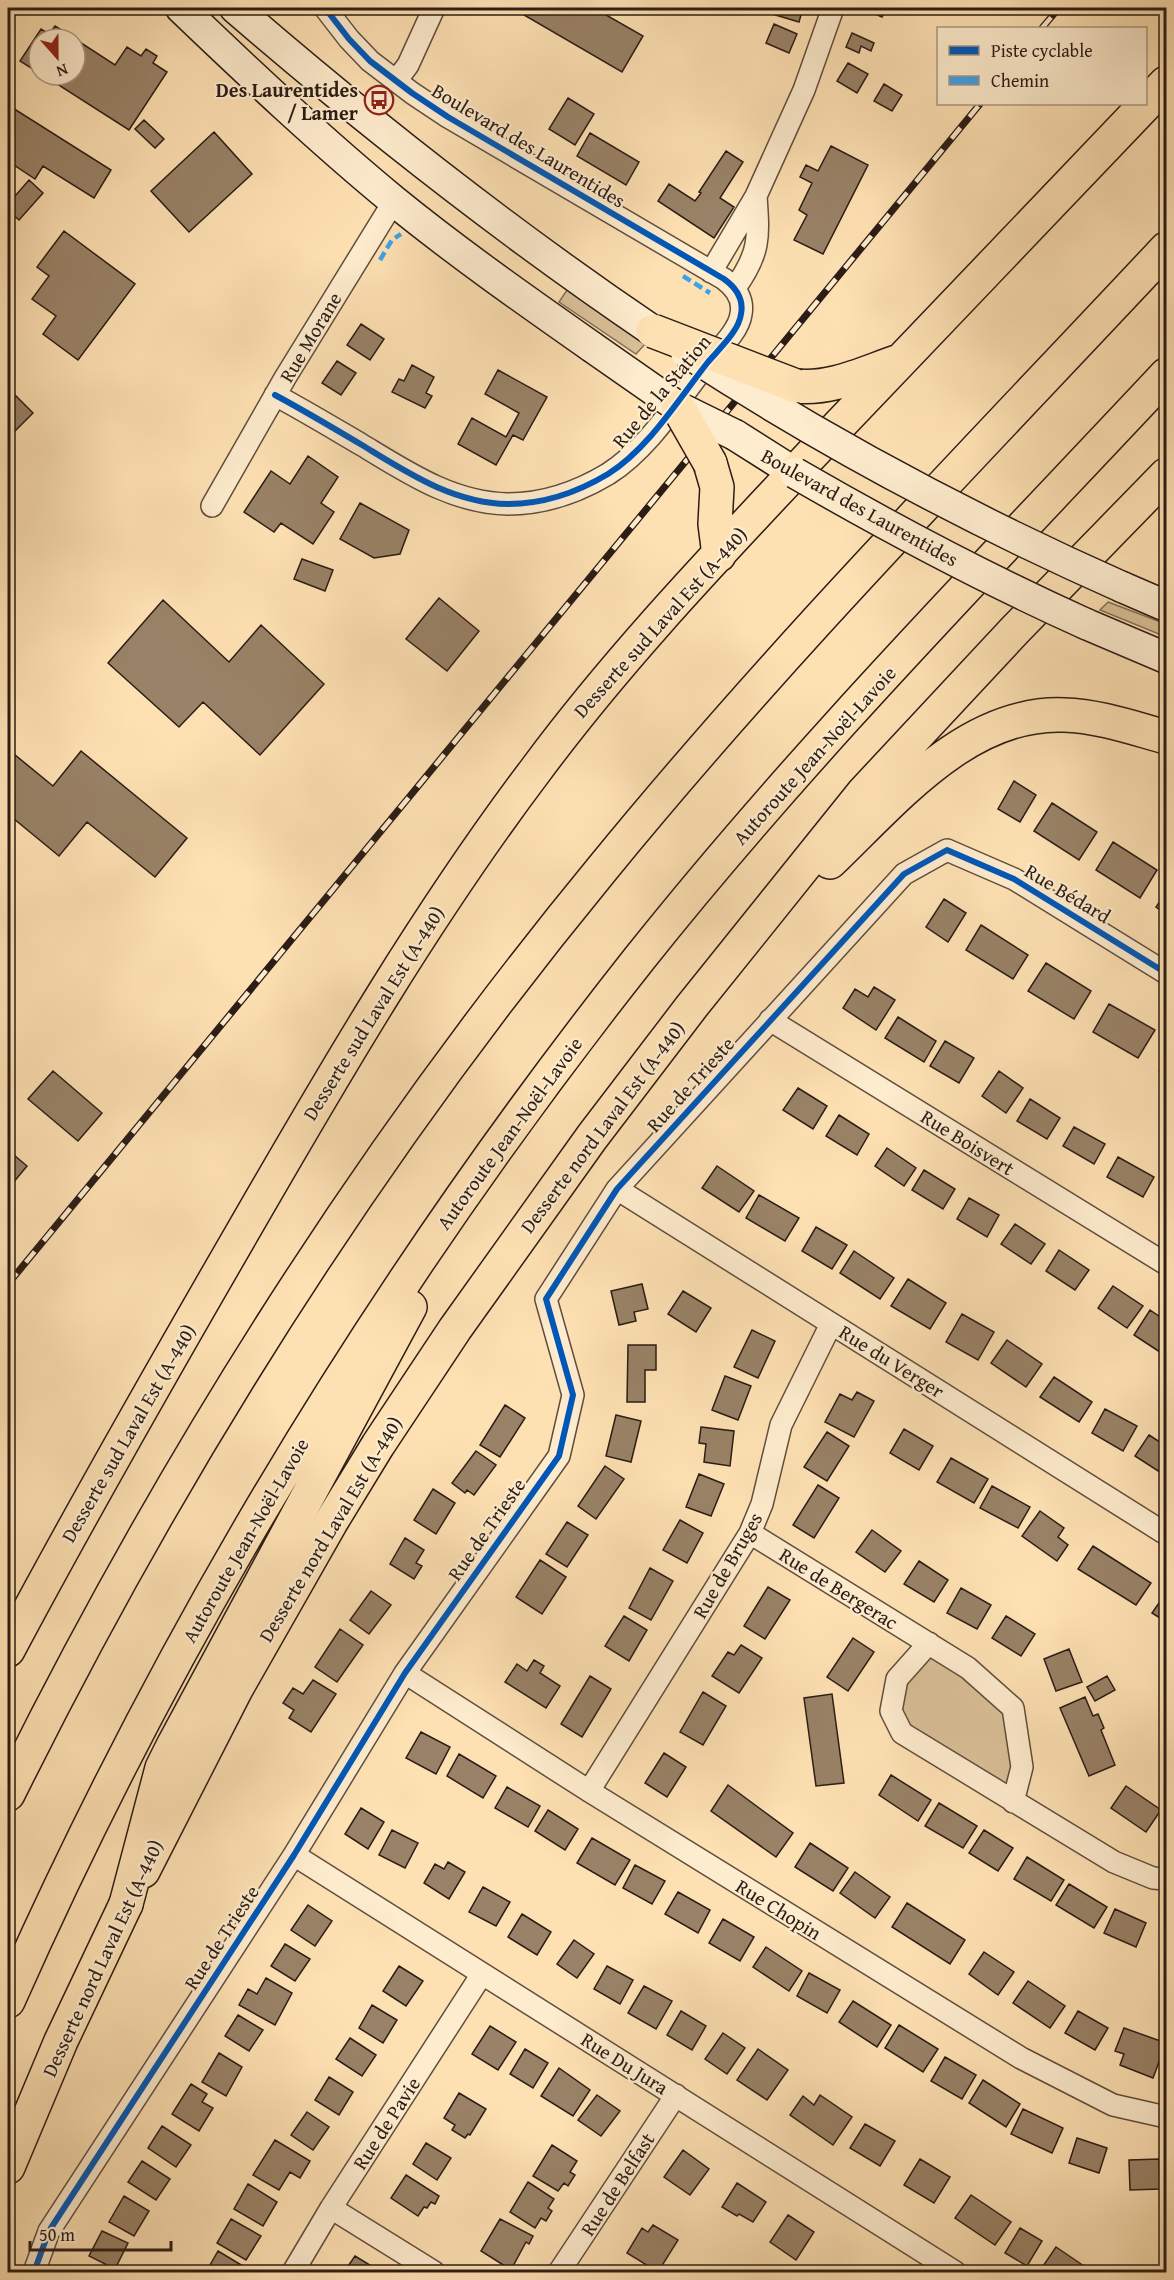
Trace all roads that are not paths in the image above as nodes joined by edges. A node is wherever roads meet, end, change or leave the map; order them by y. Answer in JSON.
{"nodes":[{"id":1,"x":181,"y":8,"type":"edge"},
{"id":2,"x":235,"y":8,"type":"edge"},
{"id":3,"x":325,"y":8,"type":"edge"},
{"id":4,"x":434,"y":8,"type":"edge"},
{"id":5,"x":833,"y":8,"type":"edge"},
{"id":6,"x":396,"y":81,"type":"junction"},
{"id":7,"x":1167,"y":83,"type":"edge"},
{"id":8,"x":1147,"y":104,"type":"edge"},
{"id":9,"x":1146,"y":105,"type":"edge"},
{"id":10,"x":756,"y":196,"type":"junction"},
{"id":11,"x":394,"y":201,"type":"junction"},
{"id":12,"x":1167,"y":249,"type":"edge"},
{"id":13,"x":711,"y":272,"type":"junction"},
{"id":14,"x":735,"y":288,"type":"junction"},
{"id":15,"x":653,"y":331,"type":"junction"},
{"id":16,"x":1167,"y":375,"type":"edge"},
{"id":17,"x":858,"y":390,"type":"junction"},
{"id":18,"x":276,"y":395,"type":"junction"},
{"id":19,"x":678,"y":407,"type":"junction"},
{"id":20,"x":827,"y":438,"type":"junction"},
{"id":21,"x":795,"y":473,"type":"junction"},
{"id":22,"x":1167,"y":475,"type":"edge"},
{"id":23,"x":212,"y":506,"type":"dead end"},
{"id":24,"x":719,"y":555,"type":"junction"},
{"id":25,"x":1167,"y":606,"type":"edge"},
{"id":26,"x":1167,"y":658,"type":"edge"},
{"id":27,"x":1167,"y":737,"type":"edge"},
{"id":28,"x":947,"y":850,"type":"joint"},
{"id":29,"x":742,"y":946,"type":"junction"},
{"id":30,"x":1167,"y":973,"type":"edge"},
{"id":31,"x":770,"y":1020,"type":"junction"},
{"id":32,"x":498,"y":1147,"type":"junction"},
{"id":33,"x":616,"y":1189,"type":"junction"},
{"id":34,"x":1167,"y":1264,"type":"edge"},
{"id":35,"x":831,"y":1324,"type":"junction"},
{"id":36,"x":750,"y":1533,"type":"junction"},
{"id":37,"x":1167,"y":1534,"type":"edge"},
{"id":38,"x":929,"y":1643,"type":"junction"},
{"id":39,"x":8,"y":1650,"type":"edge"},
{"id":40,"x":405,"y":1673,"type":"junction"},
{"id":41,"x":589,"y":1791,"type":"junction"},
{"id":42,"x":8,"y":1794,"type":"edge"},
{"id":43,"x":1013,"y":1802,"type":"junction"},
{"id":44,"x":294,"y":1855,"type":"junction"},
{"id":45,"x":1167,"y":1879,"type":"edge"},
{"id":46,"x":126,"y":1905,"type":"junction"},
{"id":47,"x":482,"y":1974,"type":"junction"},
{"id":48,"x":8,"y":2001,"type":"edge"},
{"id":49,"x":676,"y":2094,"type":"junction"},
{"id":50,"x":1167,"y":2117,"type":"edge"},
{"id":51,"x":8,"y":2167,"type":"edge"},
{"id":52,"x":331,"y":2208,"type":"junction"},
{"id":53,"x":34,"y":2272,"type":"edge"},
{"id":54,"x":292,"y":2272,"type":"edge"},
{"id":55,"x":434,"y":2272,"type":"edge"},
{"id":56,"x":559,"y":2272,"type":"edge"},
{"id":57,"x":955,"y":2272,"type":"edge"}],
"edges":[{"from":1,"to":11,"type":"main road","name":"Boulevard des Laurentides"},
{"from":2,"to":15,"type":"main road"},
{"from":3,"to":6,"type":"street","name":"Boulevard des Laurentides"},
{"from":4,"to":6,"type":"street"},
{"from":5,"to":10,"type":"street"},
{"from":6,"to":13,"type":"street","name":"Boulevard des Laurentides"},
{"from":7,"to":8,"type":"main road"},
{"from":9,"to":17,"type":"main road"},
{"from":10,"to":13,"type":"street"},
{"from":10,"to":14,"type":"street"},
{"from":11,"to":18,"type":"street","name":"Rue Morane"},
{"from":11,"to":19,"type":"main road","name":"Boulevard des Laurentides","bridge":true},
{"from":12,"to":42,"type":"main road"},
{"from":13,"to":14,"type":"street","name":"Boulevard des Laurentides"},
{"from":14,"to":18,"type":"street","name":"Rue de la Station"},
{"from":15,"to":17,"type":"main road","bridge":true},
{"from":15,"to":20,"type":"main road","bridge":true},
{"from":16,"to":32,"type":"main road","name":"Autoroute Jean-Noël-Lavoie"},
{"from":17,"to":20,"type":"main road","name":"Desserte sud Laval Est (A-440)"},
{"from":18,"to":23,"type":"street","name":"Rue Morane"},
{"from":19,"to":21,"type":"main road","name":"Boulevard des Laurentides","bridge":true},
{"from":19,"to":24,"type":"main road","bridge":true},
{"from":20,"to":21,"type":"main road","name":"Desserte sud Laval Est (A-440)"},
{"from":20,"to":25,"type":"main road","bridge":true},
{"from":21,"to":24,"type":"main road","name":"Desserte sud Laval Est (A-440)"},
{"from":21,"to":26,"type":"main road","name":"Boulevard des Laurentides","bridge":true},
{"from":22,"to":29,"type":"main road"},
{"from":24,"to":39,"type":"main road","name":"Desserte sud Laval Est (A-440)"},
{"from":27,"to":29,"type":"main road"},
{"from":28,"to":30,"type":"street","name":"Rue Bédard"},
{"from":28,"to":31,"type":"street","name":"Rue de Trieste"},
{"from":29,"to":46,"type":"main road","name":"Desserte nord Laval Est (A-440)"},
{"from":31,"to":33,"type":"street","name":"Rue de Trieste"},
{"from":31,"to":34,"type":"street","name":"Rue Boisvert"},
{"from":32,"to":46,"type":"main road"},
{"from":32,"to":48,"type":"main road","name":"Autoroute Jean-Noël-Lavoie"},
{"from":33,"to":35,"type":"street","name":"Rue du Verger"},
{"from":33,"to":40,"type":"street","name":"Rue de Trieste"},
{"from":35,"to":36,"type":"street","name":"Rue de Bruges"},
{"from":35,"to":37,"type":"street","name":"Rue du Verger"},
{"from":36,"to":38,"type":"street","name":"Rue de Bergerac"},
{"from":36,"to":41,"type":"street","name":"Rue de Bruges"},
{"from":38,"to":43,"type":"street","name":"Rue de Bergerac"},
{"from":38,"to":43,"type":"street"},
{"from":40,"to":41,"type":"street","name":"Rue Chopin"},
{"from":40,"to":44,"type":"street","name":"Rue de Trieste"},
{"from":41,"to":50,"type":"street","name":"Rue Chopin"},
{"from":43,"to":45,"type":"street"},
{"from":44,"to":47,"type":"street","name":"Rue Du Jura"},
{"from":44,"to":53,"type":"street","name":"Rue de Trieste"},
{"from":46,"to":51,"type":"main road","name":"Desserte nord Laval Est (A-440)"},
{"from":47,"to":49,"type":"street","name":"Rue Du Jura"},
{"from":47,"to":52,"type":"street","name":"Rue de Pavie"},
{"from":49,"to":56,"type":"street","name":"Rue de Belfast"},
{"from":49,"to":57,"type":"street","name":"Rue Du Jura"},
{"from":52,"to":54,"type":"street","name":"Rue de Pavie"},
{"from":52,"to":55,"type":"street"}]}
